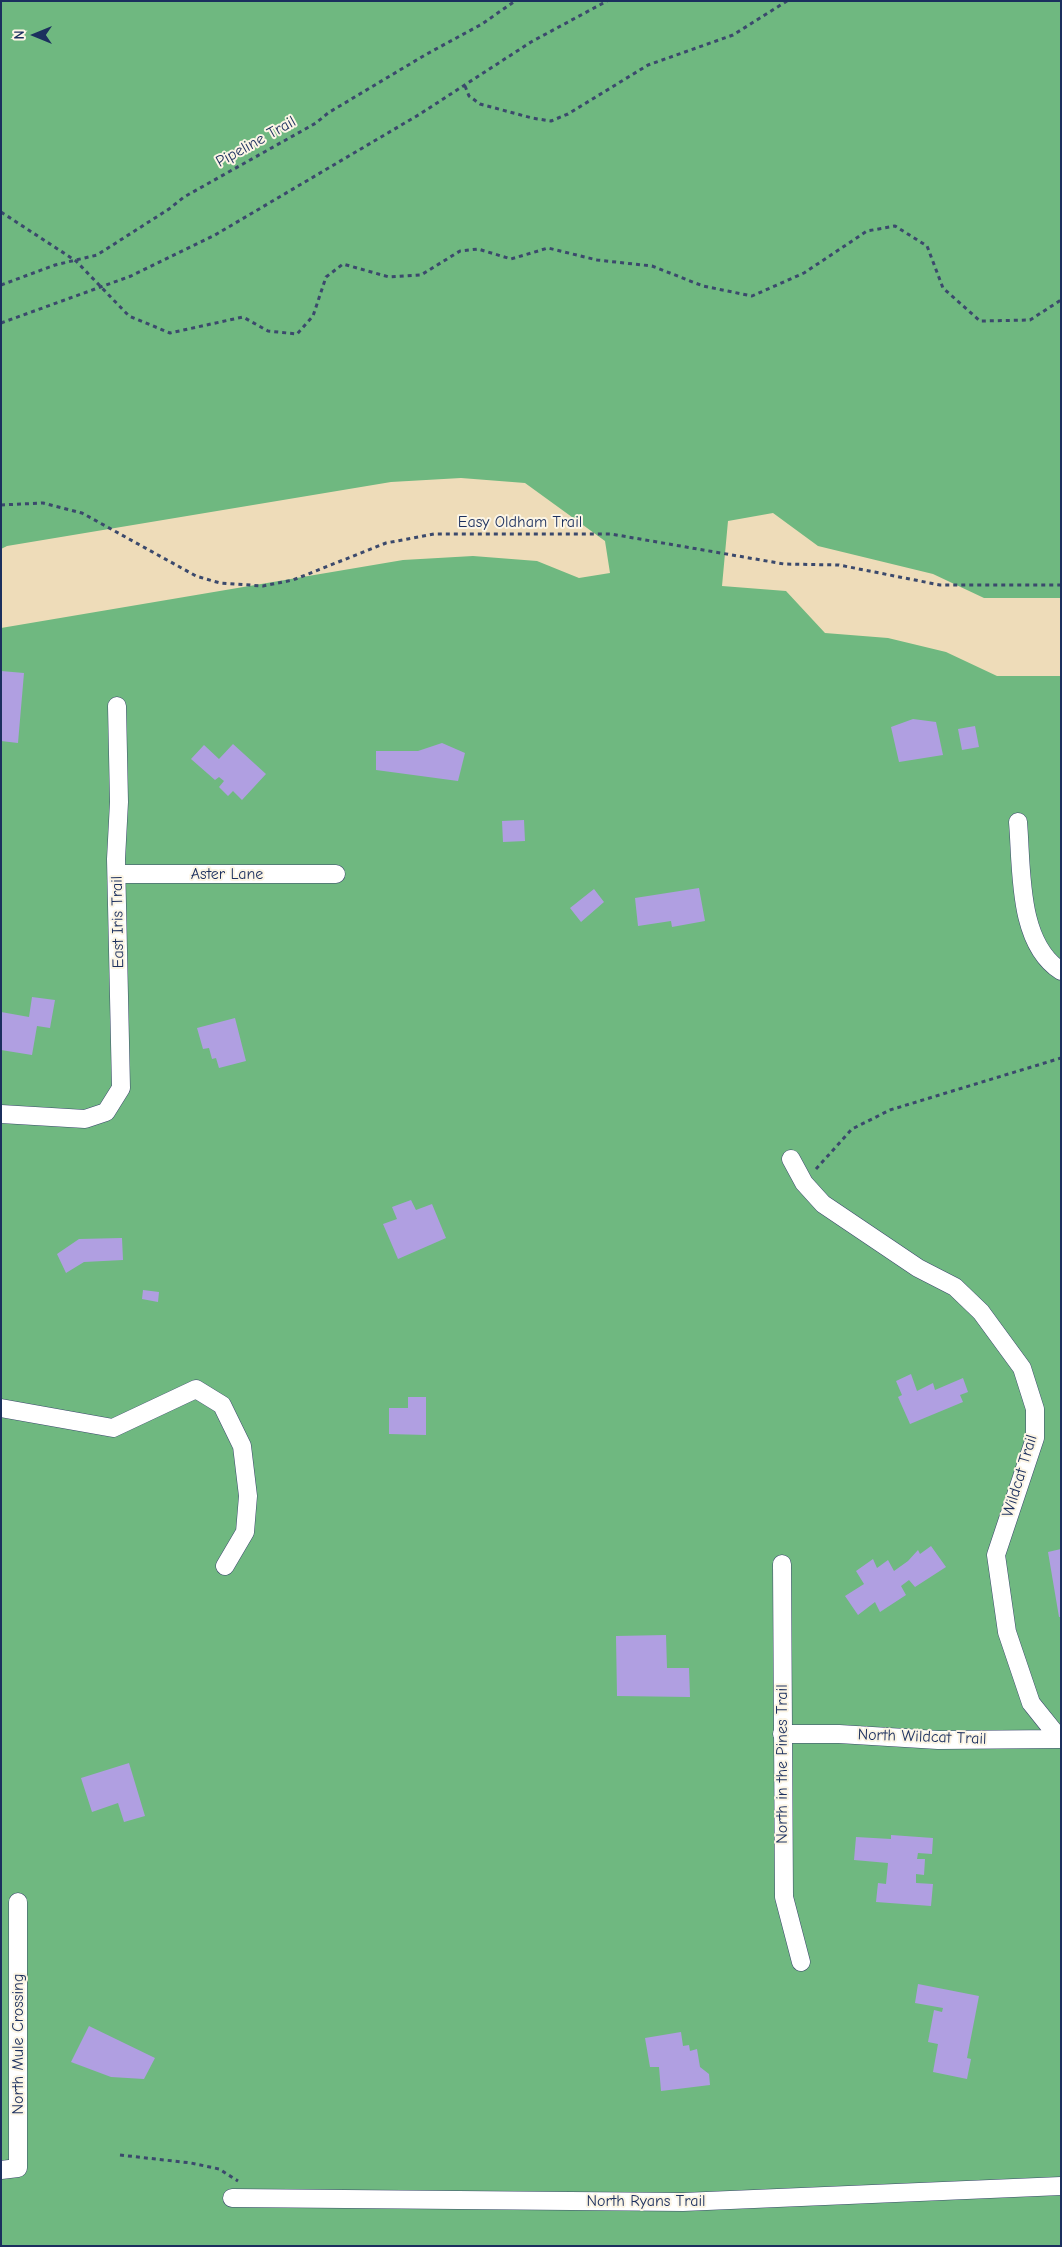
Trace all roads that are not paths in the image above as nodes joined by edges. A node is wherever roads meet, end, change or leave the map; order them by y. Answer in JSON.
{"nodes":[{"id":1,"x":117,"y":706,"type":"dead end"},
{"id":2,"x":1018,"y":822,"type":"dead end"},
{"id":3,"x":117,"y":874,"type":"junction"},
{"id":4,"x":336,"y":874,"type":"dead end"},
{"id":5,"x":1061,"y":971,"type":"edge"},
{"id":6,"x":1,"y":1114,"type":"edge"},
{"id":7,"x":792,"y":1159,"type":"dead end"},
{"id":8,"x":1,"y":1408,"type":"edge"},
{"id":9,"x":782,"y":1564,"type":"dead end"},
{"id":10,"x":225,"y":1566,"type":"dead end"},
{"id":11,"x":782,"y":1734,"type":"junction"},
{"id":12,"x":1060,"y":1738,"type":"edge"},
{"id":13,"x":18,"y":1902,"type":"dead end"},
{"id":14,"x":801,"y":1962,"type":"dead end"},
{"id":15,"x":1,"y":2170,"type":"edge"},
{"id":16,"x":1061,"y":2186,"type":"edge"},
{"id":17,"x":232,"y":2198,"type":"dead end"}],
"edges":[{"from":1,"to":3,"type":"street","name":"East Iris Trail"},
{"from":2,"to":5,"type":"street"},
{"from":3,"to":4,"type":"street","name":"Aster Lane"},
{"from":3,"to":6,"type":"street","name":"East Iris Trail"},
{"from":7,"to":12,"type":"street","name":"Wildcat Trail"},
{"from":8,"to":10,"type":"street"},
{"from":9,"to":11,"type":"street","name":"North in the Pines Trail"},
{"from":11,"to":12,"type":"street","name":"North Wildcat Trail"},
{"from":11,"to":14,"type":"street","name":"North in the Pines Trail"},
{"from":13,"to":15,"type":"street","name":"North Mule Crossing"},
{"from":16,"to":17,"type":"street","name":"North Ryans Trail"}]}
